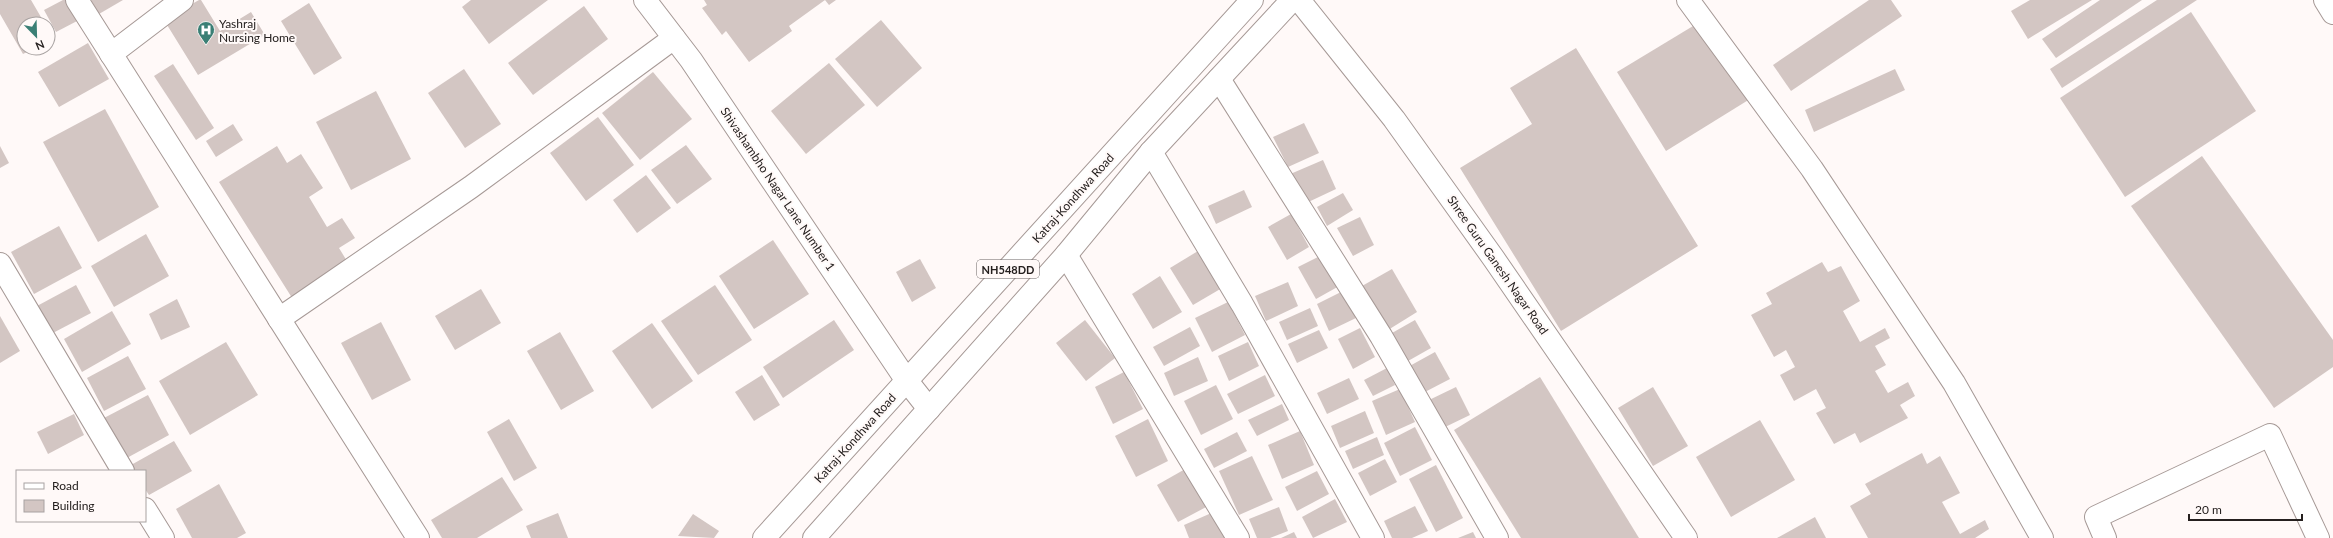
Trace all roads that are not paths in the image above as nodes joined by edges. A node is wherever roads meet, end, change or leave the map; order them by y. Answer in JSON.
{"nodes":[{"id":1,"x":77,"y":0,"type":"edge"},
{"id":2,"x":182,"y":0,"type":"edge"},
{"id":3,"x":646,"y":0,"type":"edge"},
{"id":4,"x":1252,"y":0,"type":"edge"},
{"id":5,"x":1292,"y":0,"type":"edge"},
{"id":6,"x":1299,"y":0,"type":"edge"},
{"id":7,"x":1688,"y":0,"type":"edge"},
{"id":8,"x":2325,"y":0,"type":"edge"},
{"id":9,"x":2333,"y":13,"type":"edge"},
{"id":10,"x":674,"y":38,"type":"junction"},
{"id":11,"x":111,"y":54,"type":"junction"},
{"id":12,"x":1219,"y":80,"type":"junction"},
{"id":13,"x":1151,"y":152,"type":"junction"},
{"id":14,"x":1066,"y":255,"type":"junction"},
{"id":15,"x":0,"y":264,"type":"edge"},
{"id":16,"x":279,"y":319,"type":"junction"},
{"id":17,"x":907,"y":381,"type":"junction"},
{"id":18,"x":929,"y":409,"type":"junction"},
{"id":19,"x":122,"y":470,"type":"edge"},
{"id":20,"x":146,"y":511,"type":"edge"},
{"id":21,"x":163,"y":538,"type":"edge"},
{"id":22,"x":418,"y":538,"type":"edge"},
{"id":23,"x":764,"y":538,"type":"edge"},
{"id":24,"x":814,"y":538,"type":"edge"},
{"id":25,"x":1238,"y":538,"type":"edge"},
{"id":26,"x":1373,"y":538,"type":"edge"},
{"id":27,"x":1497,"y":538,"type":"edge"},
{"id":28,"x":1686,"y":538,"type":"edge"},
{"id":29,"x":2042,"y":538,"type":"edge"},
{"id":30,"x":2105,"y":538,"type":"edge"},
{"id":31,"x":2318,"y":538,"type":"edge"}],
"edges":[{"from":1,"to":11,"type":"main road"},
{"from":2,"to":11,"type":"main road"},
{"from":3,"to":10,"type":"main road","name":"Shivashambho Nagar Lane Number 1"},
{"from":4,"to":17,"type":"main road","name":"Katraj-Kondhwa Road","number":"NH548DD"},
{"from":5,"to":12,"type":"main road","number":"NH548DD"},
{"from":6,"to":28,"type":"main road","name":"Shree Guru Ganesh Nagar Road"},
{"from":7,"to":29,"type":"main road"},
{"from":8,"to":9,"type":"main road"},
{"from":10,"to":16,"type":"main road"},
{"from":10,"to":17,"type":"main road","name":"Shivashambho Nagar Lane Number 1"},
{"from":11,"to":16,"type":"main road"},
{"from":12,"to":13,"type":"main road","number":"NH548DD"},
{"from":12,"to":27,"type":"main road"},
{"from":13,"to":14,"type":"main road","number":"NH548DD"},
{"from":13,"to":26,"type":"main road"},
{"from":14,"to":18,"type":"main road","number":"NH548DD"},
{"from":14,"to":25,"type":"main road"},
{"from":15,"to":19,"type":"main road"},
{"from":16,"to":22,"type":"main road"},
{"from":17,"to":18,"type":"main road","name":"Shivashambho Nagar Lane Number 1"},
{"from":17,"to":23,"type":"main road","name":"Katraj-Kondhwa Road","number":"NH548DD"},
{"from":18,"to":24,"type":"main road","number":"NH548DD"},
{"from":20,"to":21,"type":"main road"},
{"from":30,"to":31,"type":"main road"}]}
